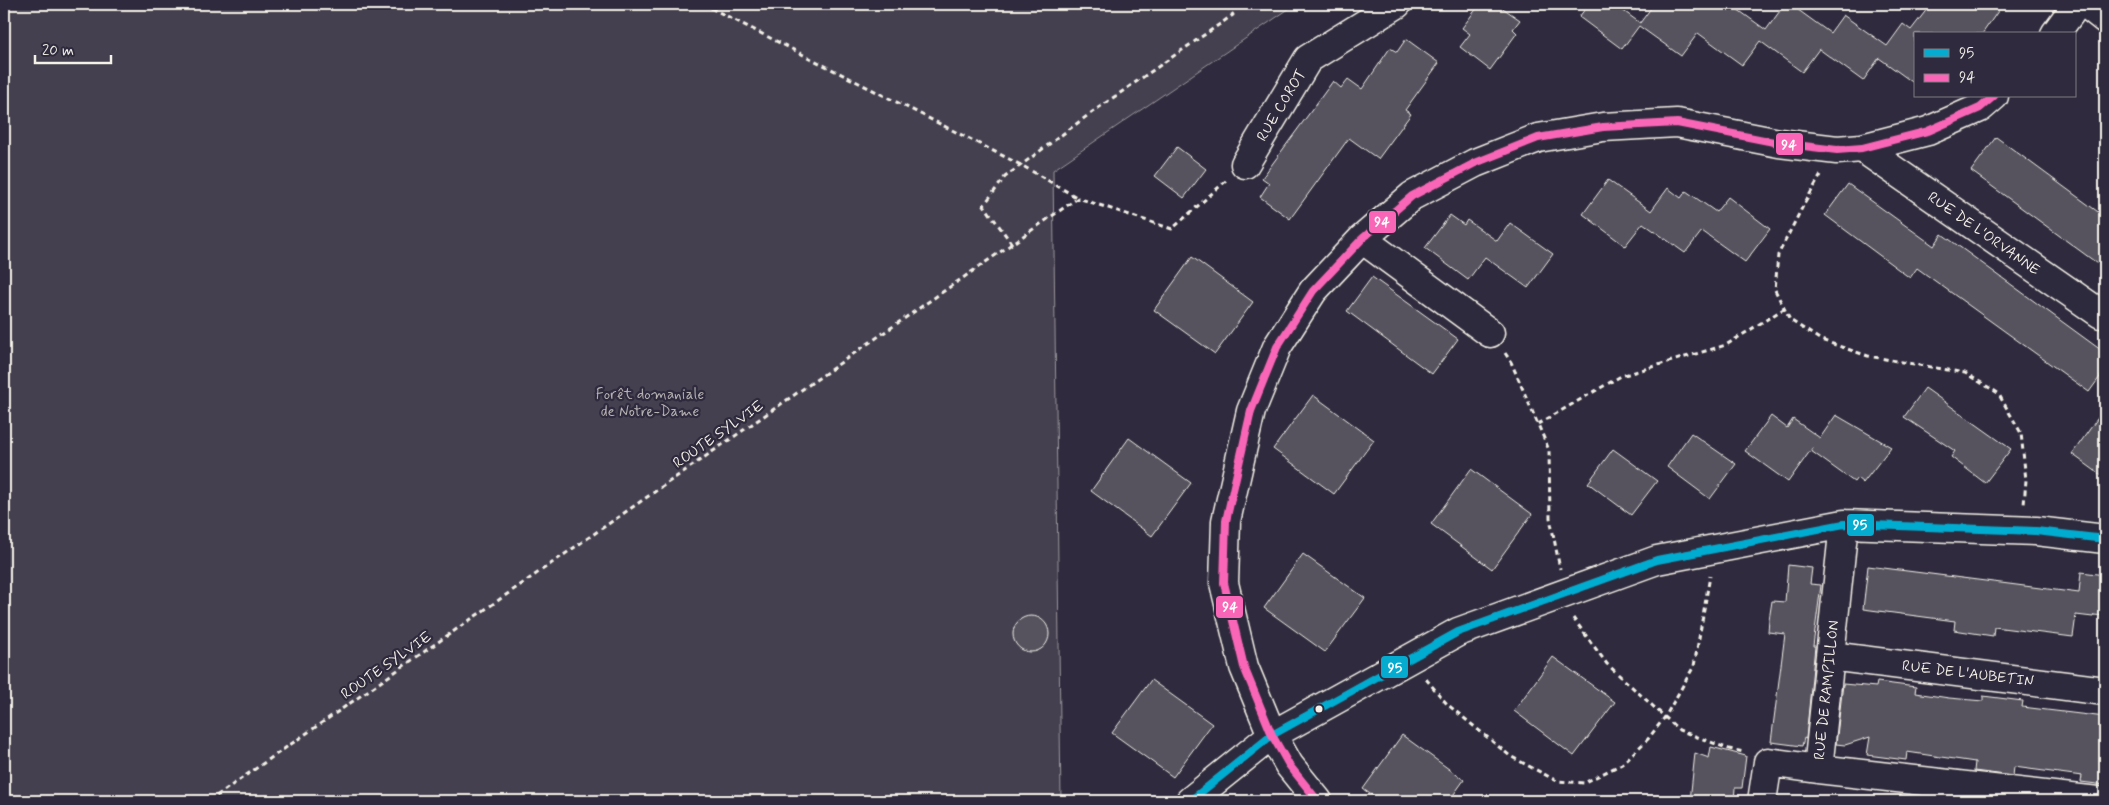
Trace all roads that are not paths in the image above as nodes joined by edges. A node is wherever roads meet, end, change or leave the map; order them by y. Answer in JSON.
{"nodes":[{"id":1,"x":1398,"y":4,"type":"edge"},
{"id":2,"x":2077,"y":4,"type":"edge"},
{"id":3,"x":2086,"y":4,"type":"edge"},
{"id":4,"x":2105,"y":18,"type":"edge"},
{"id":5,"x":2057,"y":32,"type":"edge"},
{"id":6,"x":1992,"y":98,"type":"edge"},
{"id":7,"x":1849,"y":149,"type":"junction"},
{"id":8,"x":1245,"y":164,"type":"road end"},
{"id":9,"x":1362,"y":239,"type":"junction"},
{"id":10,"x":2105,"y":309,"type":"edge"},
{"id":11,"x":1490,"y":332,"type":"dead end"},
{"id":12,"x":1844,"y":524,"type":"junction"},
{"id":13,"x":2105,"y":539,"type":"edge"},
{"id":14,"x":1830,"y":656,"type":"junction"},
{"id":15,"x":2105,"y":691,"type":"edge"},
{"id":16,"x":1272,"y":735,"type":"junction"},
{"id":17,"x":1818,"y":769,"type":"junction"},
{"id":18,"x":1190,"y":801,"type":"edge"},
{"id":19,"x":1318,"y":801,"type":"edge"},
{"id":20,"x":1762,"y":801,"type":"edge"},
{"id":21,"x":2098,"y":801,"type":"edge"}],
"edges":[{"from":1,"to":8,"type":"street","name":"RUE COROT"},
{"from":2,"to":5,"type":"street"},
{"from":3,"to":4,"type":"street"},
{"from":6,"to":7,"type":"street"},
{"from":7,"to":9,"type":"street"},
{"from":7,"to":10,"type":"street","name":"RUE DE L'ORVANNE"},
{"from":9,"to":11,"type":"street"},
{"from":9,"to":16,"type":"street"},
{"from":12,"to":13,"type":"street"},
{"from":12,"to":14,"type":"street","name":"RUE DE RAMPILLON"},
{"from":12,"to":16,"type":"street"},
{"from":14,"to":15,"type":"street","name":"RUE DE L'AUBETIN"},
{"from":14,"to":17,"type":"street","name":"RUE DE RAMPILLON"},
{"from":16,"to":18,"type":"street"},
{"from":16,"to":19,"type":"street"},
{"from":17,"to":20,"type":"street","name":"RUE DE RAMPILLON"},
{"from":17,"to":21,"type":"street"}]}
